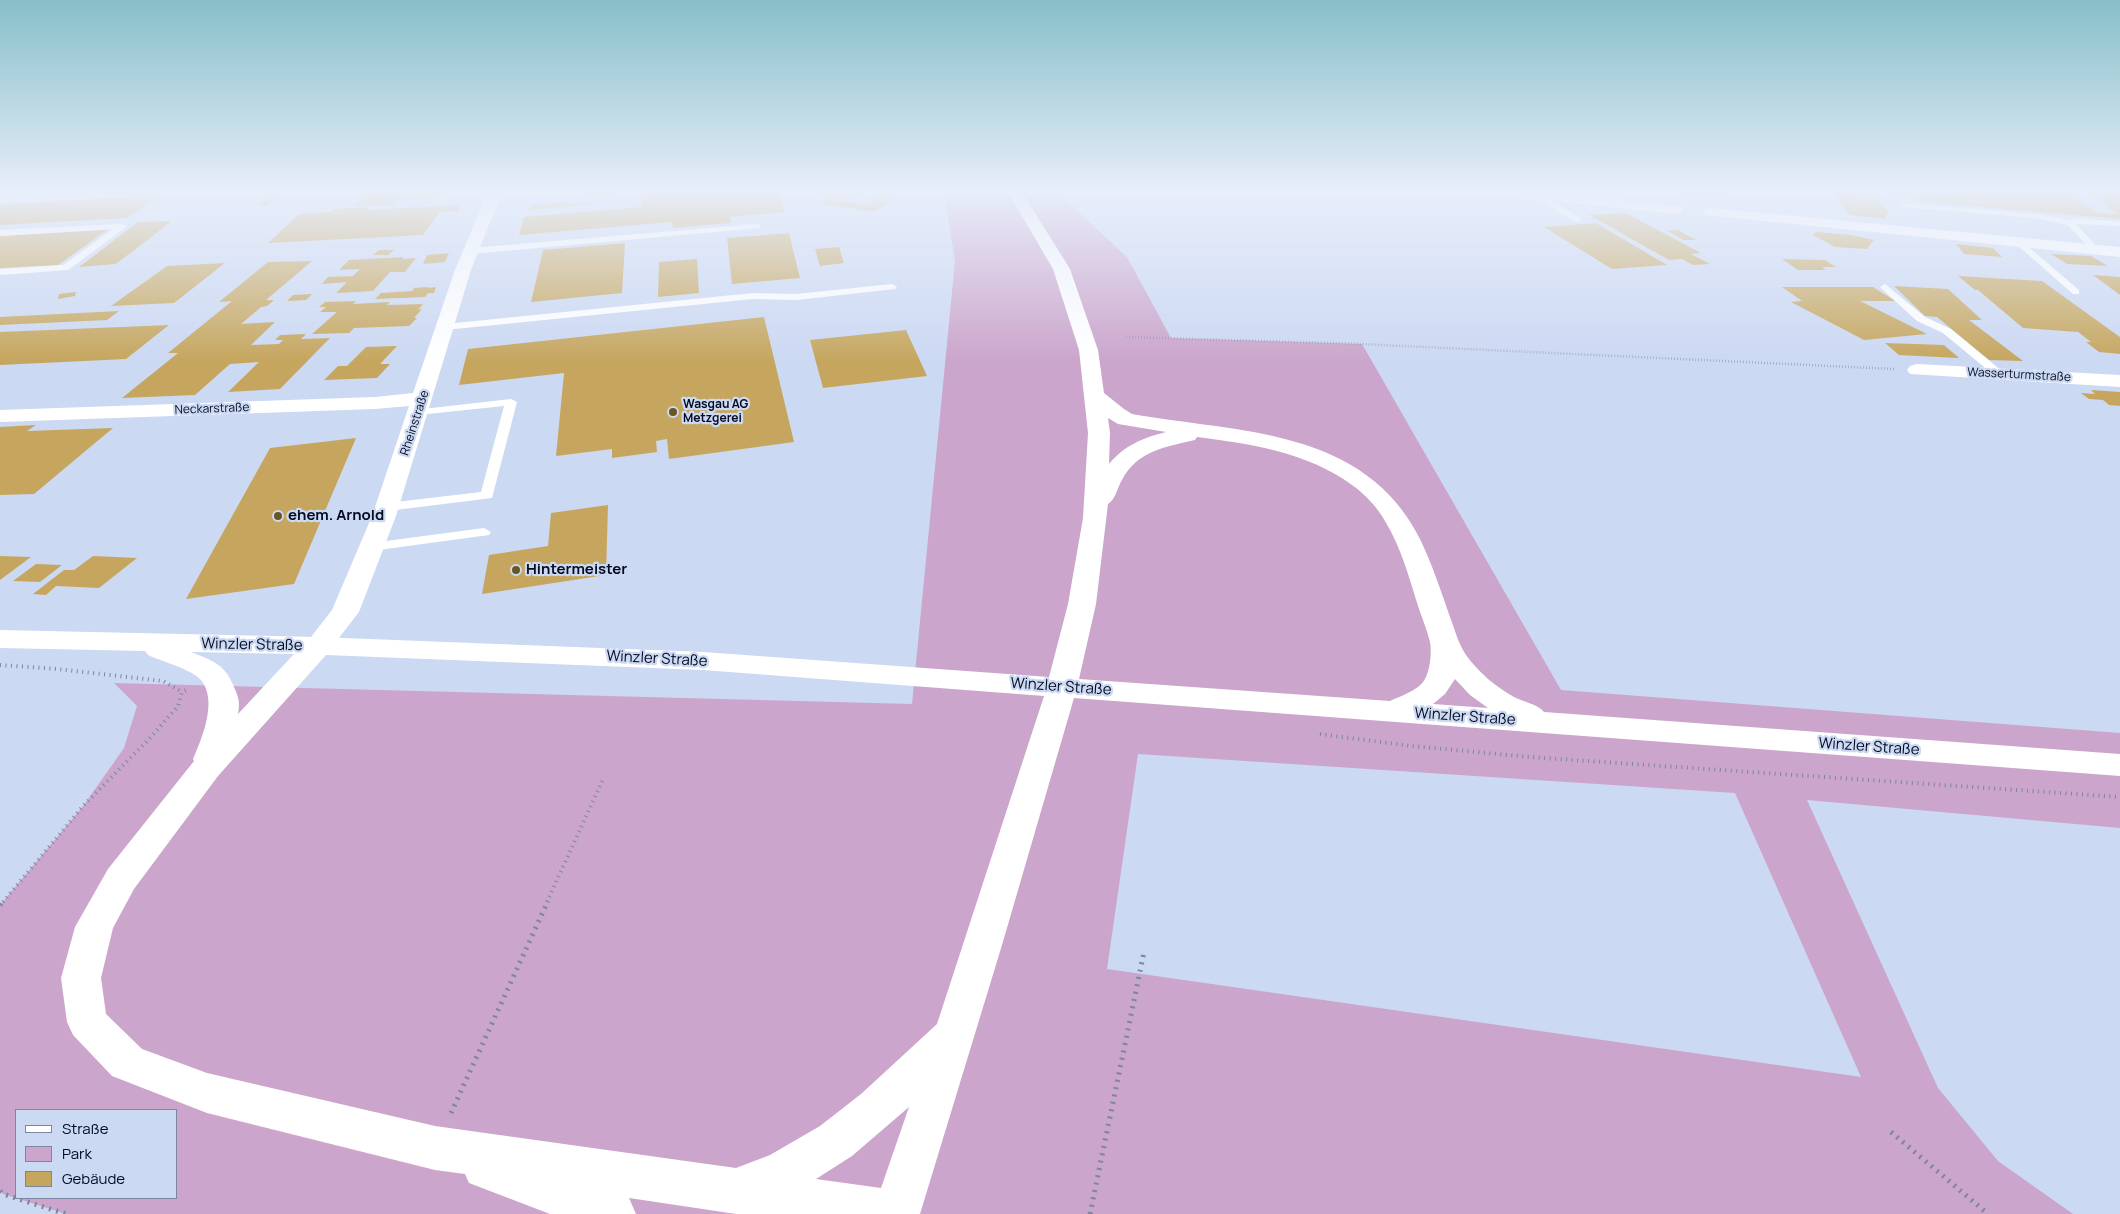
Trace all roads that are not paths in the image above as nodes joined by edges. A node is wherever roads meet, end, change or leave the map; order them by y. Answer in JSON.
{"nodes":[{"id":1,"x":91,"y":249,"type":"edge"},
{"id":2,"x":472,"y":249,"type":"edge"},
{"id":3,"x":508,"y":249,"type":"edge"},
{"id":4,"x":1050,"y":249,"type":"edge"},
{"id":5,"x":2027,"y":249,"type":"edge"},
{"id":6,"x":2091,"y":249,"type":"edge"},
{"id":7,"x":2095,"y":249,"type":"joint"},
{"id":8,"x":471,"y":252,"type":"junction"},
{"id":9,"x":2120,"y":252,"type":"edge"},
{"id":10,"x":0,"y":272,"type":"edge"},
{"id":11,"x":892,"y":287,"type":"dead end"},
{"id":12,"x":1885,"y":287,"type":"dead end"},
{"id":13,"x":2076,"y":292,"type":"dead end"},
{"id":14,"x":445,"y":327,"type":"junction"},
{"id":15,"x":1917,"y":370,"type":"road end"},
{"id":16,"x":1999,"y":374,"type":"junction"},
{"id":17,"x":2120,"y":381,"type":"edge"},
{"id":18,"x":1097,"y":397,"type":"junction"},
{"id":19,"x":421,"y":405,"type":"junction"},
{"id":20,"x":0,"y":416,"type":"edge"},
{"id":21,"x":1224,"y":432,"type":"junction"},
{"id":22,"x":387,"y":507,"type":"junction"},
{"id":23,"x":1095,"y":517,"type":"junction"},
{"id":24,"x":484,"y":532,"type":"dead end"},
{"id":25,"x":372,"y":547,"type":"junction"},
{"id":26,"x":0,"y":640,"type":"edge"},
{"id":27,"x":143,"y":643,"type":"junction"},
{"id":28,"x":1445,"y":644,"type":"junction"},
{"id":29,"x":318,"y":646,"type":"junction"},
{"id":30,"x":1394,"y":711,"type":"junction"},
{"id":31,"x":1565,"y":724,"type":"junction"},
{"id":32,"x":2120,"y":765,"type":"edge"},
{"id":33,"x":206,"y":768,"type":"junction"},
{"id":34,"x":956,"y":1032,"type":"junction"},
{"id":35,"x":435,"y":1148,"type":"junction"},
{"id":36,"x":736,"y":1191,"type":"junction"},
{"id":37,"x":612,"y":1214,"type":"edge"},
{"id":38,"x":896,"y":1214,"type":"edge"}],
"edges":[{"from":1,"to":10,"type":"lane"},
{"from":2,"to":8,"type":"street","name":"Rheinstraße"},
{"from":3,"to":8,"type":"lane"},
{"from":4,"to":18,"type":"street"},
{"from":5,"to":13,"type":"lane"},
{"from":6,"to":7,"type":"street"},
{"from":7,"to":9,"type":"street"},
{"from":8,"to":14,"type":"street","name":"Rheinstraße"},
{"from":11,"to":14,"type":"lane"},
{"from":12,"to":16,"type":"lane"},
{"from":14,"to":19,"type":"street","name":"Rheinstraße"},
{"from":15,"to":16,"type":"street","name":"Wasserturmstraße"},
{"from":16,"to":17,"type":"street","name":"Wasserturmstraße"},
{"from":18,"to":21,"type":"street"},
{"from":18,"to":23,"type":"street"},
{"from":19,"to":20,"type":"street","name":"Neckarstraße"},
{"from":19,"to":22,"type":"street","name":"Rheinstraße"},
{"from":19,"to":22,"type":"lane"},
{"from":21,"to":23,"type":"street"},
{"from":21,"to":28,"type":"street"},
{"from":22,"to":25,"type":"street","name":"Rheinstraße"},
{"from":23,"to":34,"type":"street"},
{"from":24,"to":25,"type":"lane"},
{"from":25,"to":29,"type":"street","name":"Rheinstraße"},
{"from":26,"to":27,"type":"street","name":"Winzler Straße"},
{"from":27,"to":29,"type":"street","name":"Winzler Straße"},
{"from":27,"to":33,"type":"street"},
{"from":28,"to":30,"type":"street"},
{"from":28,"to":31,"type":"street"},
{"from":29,"to":30,"type":"street","name":"Winzler Straße"},
{"from":29,"to":33,"type":"street","name":"Rheinstraße"},
{"from":30,"to":31,"type":"street","name":"Winzler Straße"},
{"from":31,"to":32,"type":"street","name":"Winzler Straße"},
{"from":33,"to":35,"type":"street"},
{"from":34,"to":36,"type":"street"},
{"from":34,"to":38,"type":"street"},
{"from":35,"to":36,"type":"street"},
{"from":35,"to":37,"type":"street"},
{"from":36,"to":38,"type":"street"}]}
